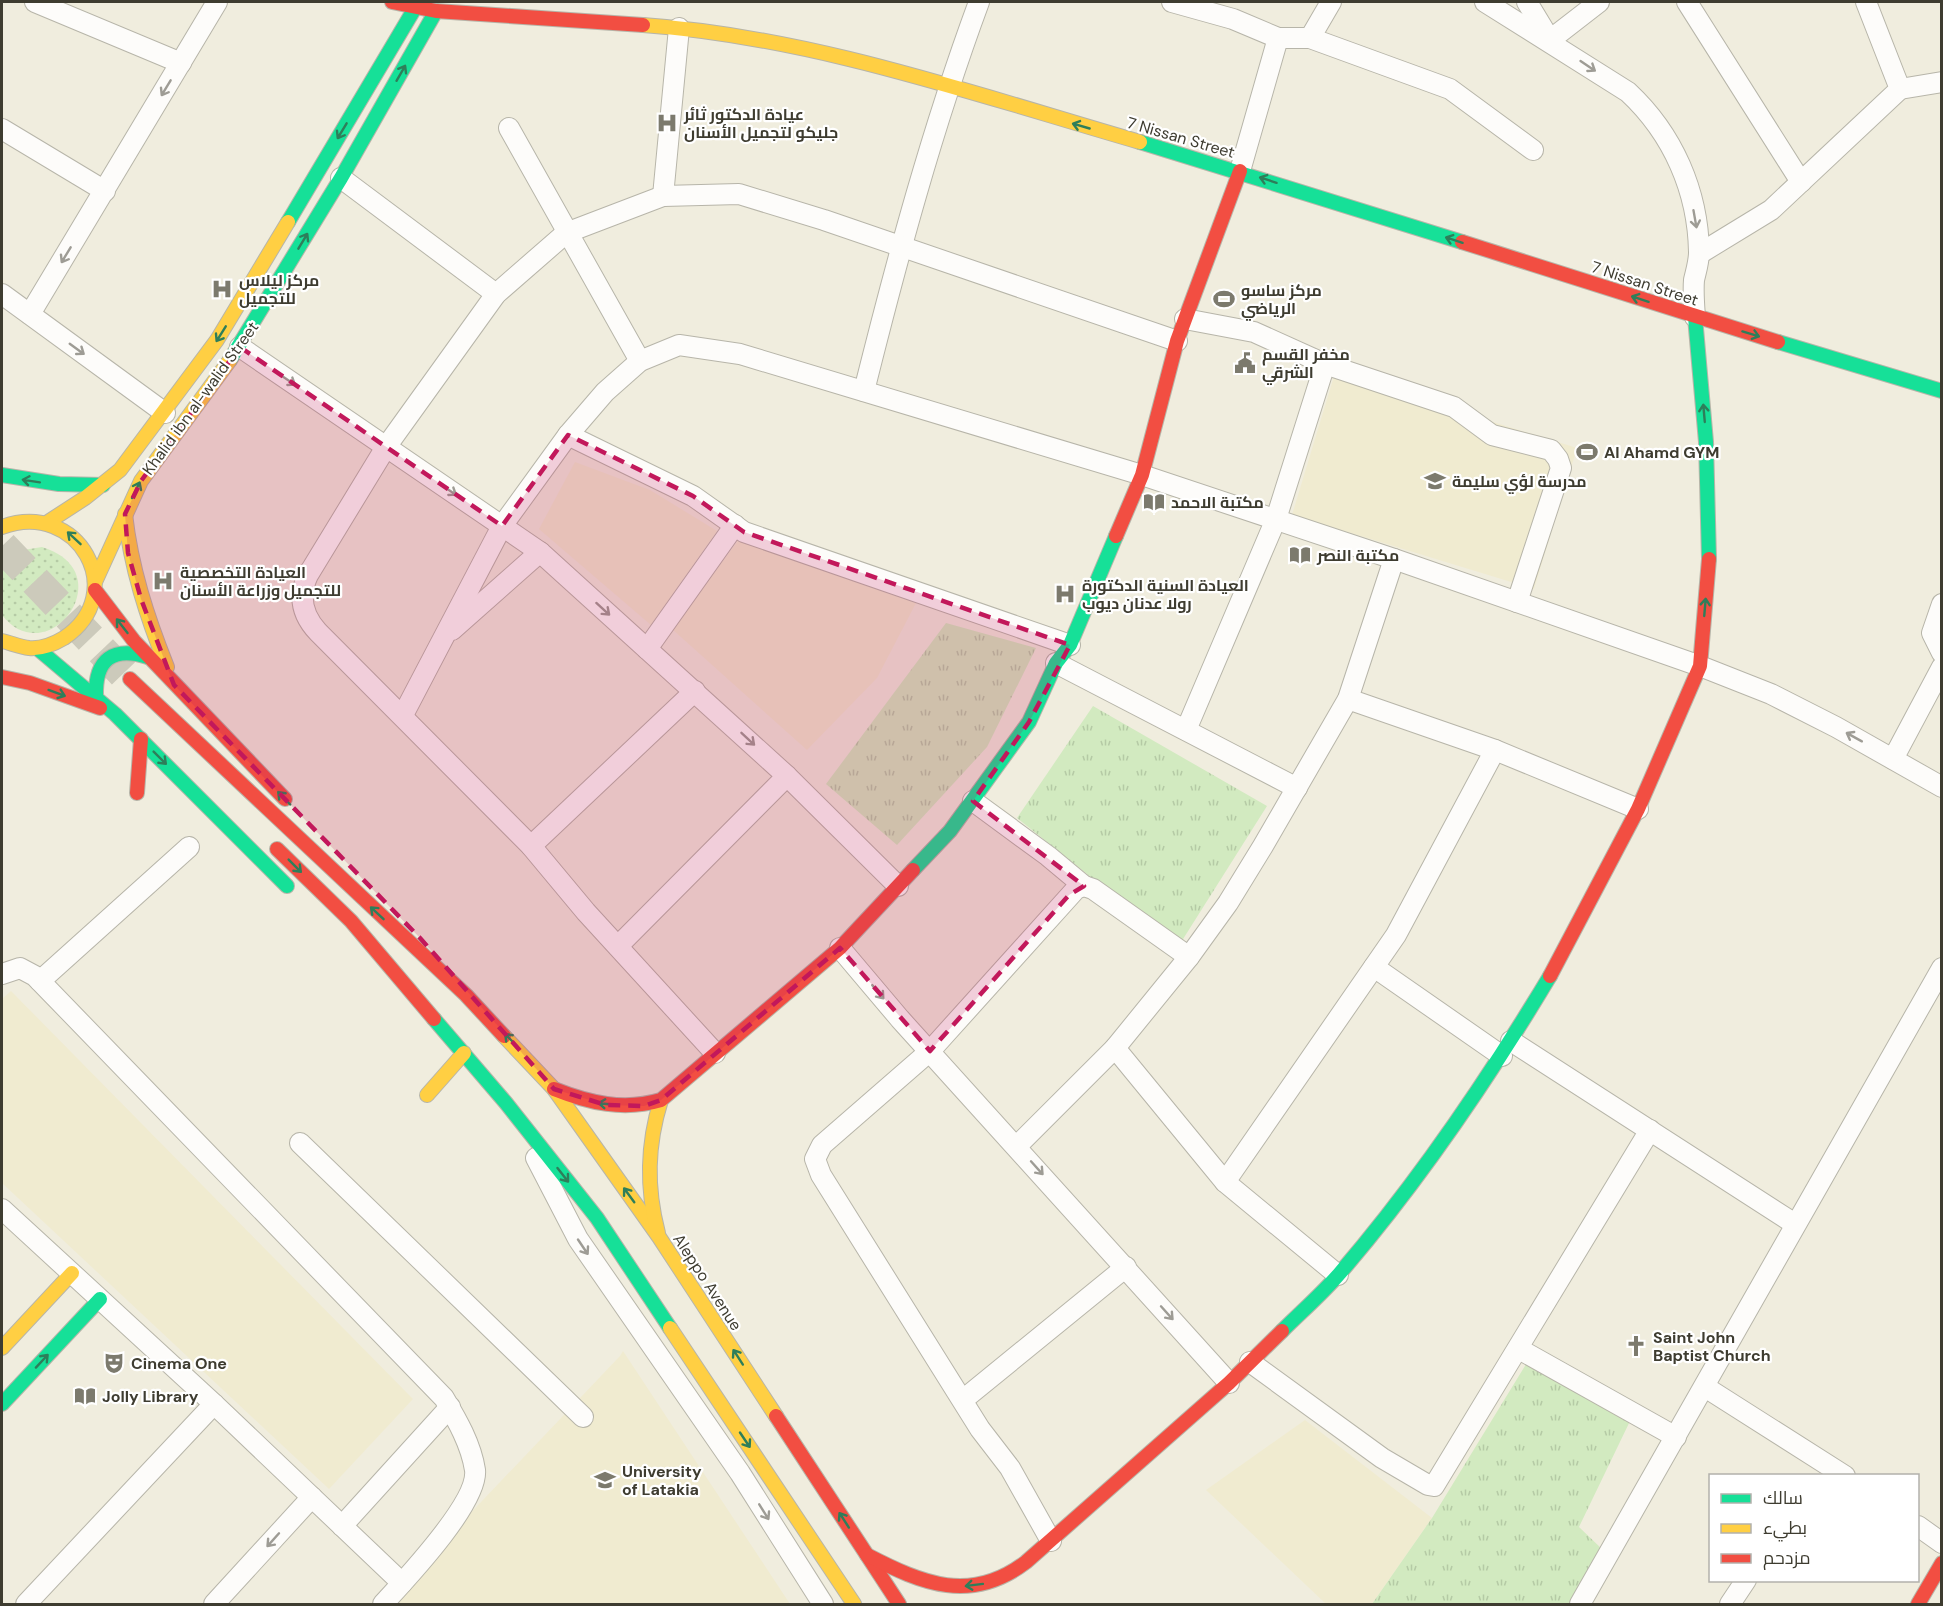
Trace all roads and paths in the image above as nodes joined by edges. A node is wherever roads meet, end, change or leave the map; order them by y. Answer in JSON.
{"nodes":[{"id":1,"x":35,"y":2,"type":"edge"},
{"id":2,"x":217,"y":2,"type":"edge"},
{"id":3,"x":392,"y":2,"type":"edge"},
{"id":4,"x":979,"y":2,"type":"edge"},
{"id":5,"x":1172,"y":2,"type":"edge"},
{"id":6,"x":1331,"y":2,"type":"edge"},
{"id":7,"x":1485,"y":2,"type":"edge"},
{"id":8,"x":1527,"y":2,"type":"edge"},
{"id":9,"x":1599,"y":2,"type":"edge"},
{"id":10,"x":1687,"y":2,"type":"edge"},
{"id":11,"x":1866,"y":2,"type":"edge"},
{"id":12,"x":428,"y":5,"type":"edge"},
{"id":13,"x":679,"y":28,"type":"junction"},
{"id":14,"x":1278,"y":38,"type":"junction"},
{"id":15,"x":1310,"y":38,"type":"junction"},
{"id":16,"x":1550,"y":40,"type":"junction"},
{"id":17,"x":181,"y":63,"type":"junction"},
{"id":18,"x":1941,"y":82,"type":"edge"},
{"id":19,"x":947,"y":88,"type":"junction"},
{"id":20,"x":1900,"y":89,"type":"junction"},
{"id":21,"x":509,"y":128,"type":"dead end"},
{"id":22,"x":2,"y":129,"type":"edge"},
{"id":23,"x":1533,"y":150,"type":"dead end"},
{"id":24,"x":1240,"y":171,"type":"junction"},
{"id":25,"x":341,"y":178,"type":"junction"},
{"id":26,"x":1801,"y":182,"type":"junction"},
{"id":27,"x":105,"y":191,"type":"junction"},
{"id":28,"x":663,"y":196,"type":"junction"},
{"id":29,"x":566,"y":232,"type":"junction"},
{"id":30,"x":900,"y":248,"type":"junction"},
{"id":31,"x":1699,"y":254,"type":"junction"},
{"id":32,"x":2,"y":294,"type":"edge"},
{"id":33,"x":496,"y":294,"type":"junction"},
{"id":34,"x":30,"y":314,"type":"junction"},
{"id":35,"x":1695,"y":317,"type":"junction"},
{"id":36,"x":1185,"y":319,"type":"junction"},
{"id":37,"x":1177,"y":341,"type":"junction"},
{"id":38,"x":240,"y":347,"type":"junction"},
{"id":39,"x":640,"y":361,"type":"junction"},
{"id":40,"x":1325,"y":364,"type":"junction"},
{"id":41,"x":864,"y":391,"type":"junction"},
{"id":42,"x":1941,"y":391,"type":"edge"},
{"id":43,"x":165,"y":413,"type":"junction"},
{"id":44,"x":568,"y":435,"type":"junction"},
{"id":45,"x":386,"y":447,"type":"junction"},
{"id":46,"x":2,"y":475,"type":"edge"},
{"id":47,"x":1142,"y":475,"type":"junction"},
{"id":48,"x":103,"y":484,"type":"junction"},
{"id":49,"x":14,"y":511,"type":"dead end"},
{"id":50,"x":124,"y":513,"type":"junction"},
{"id":51,"x":1276,"y":519,"type":"junction"},
{"id":52,"x":31,"y":520,"type":"junction"},
{"id":53,"x":48,"y":522,"type":"junction"},
{"id":54,"x":502,"y":525,"type":"junction"},
{"id":55,"x":735,"y":525,"type":"junction"},
{"id":56,"x":2,"y":527,"type":"edge"},
{"id":57,"x":540,"y":552,"type":"junction"},
{"id":58,"x":1394,"y":559,"type":"junction"},
{"id":59,"x":95,"y":586,"type":"junction"},
{"id":60,"x":1517,"y":602,"type":"junction"},
{"id":61,"x":1941,"y":604,"type":"edge"},
{"id":62,"x":443,"y":638,"type":"junction"},
{"id":63,"x":1070,"y":645,"type":"junction"},
{"id":64,"x":4,"y":646,"type":"edge"},
{"id":65,"x":38,"y":649,"type":"junction"},
{"id":66,"x":647,"y":649,"type":"junction"},
{"id":67,"x":1941,"y":653,"type":"edge"},
{"id":68,"x":148,"y":657,"type":"junction"},
{"id":69,"x":1056,"y":663,"type":"junction"},
{"id":70,"x":1700,"y":666,"type":"junction"},
{"id":71,"x":1941,"y":667,"type":"edge"},
{"id":72,"x":2,"y":676,"type":"edge"},
{"id":73,"x":130,"y":680,"type":"tunnel mouth"},
{"id":74,"x":174,"y":685,"type":"junction"},
{"id":75,"x":695,"y":691,"type":"junction"},
{"id":76,"x":96,"y":696,"type":"junction"},
{"id":77,"x":1348,"y":699,"type":"junction"},
{"id":78,"x":115,"y":714,"type":"junction"},
{"id":79,"x":403,"y":715,"type":"junction"},
{"id":80,"x":1186,"y":730,"type":"junction"},
{"id":81,"x":141,"y":739,"type":"junction"},
{"id":82,"x":1495,"y":750,"type":"junction"},
{"id":83,"x":1893,"y":759,"type":"junction"},
{"id":84,"x":787,"y":776,"type":"junction"},
{"id":85,"x":1941,"y":787,"type":"edge"},
{"id":86,"x":1297,"y":788,"type":"junction"},
{"id":87,"x":137,"y":793,"type":"dead end"},
{"id":88,"x":973,"y":801,"type":"junction"},
{"id":89,"x":1638,"y":809,"type":"junction"},
{"id":90,"x":296,"y":810,"type":"dead end"},
{"id":91,"x":269,"y":840,"type":"dead end"},
{"id":92,"x":531,"y":846,"type":"junction"},
{"id":93,"x":189,"y":847,"type":"dead end"},
{"id":94,"x":353,"y":869,"type":"dead end"},
{"id":95,"x":898,"y":886,"type":"junction"},
{"id":96,"x":1084,"y":886,"type":"junction"},
{"id":97,"x":296,"y":894,"type":"dead end"},
{"id":98,"x":619,"y":945,"type":"junction"},
{"id":99,"x":840,"y":948,"type":"junction"},
{"id":100,"x":1189,"y":957,"type":"junction"},
{"id":101,"x":363,"y":958,"type":"dead end"},
{"id":102,"x":1374,"y":967,"type":"junction"},
{"id":103,"x":1941,"y":969,"type":"edge"},
{"id":104,"x":2,"y":974,"type":"edge"},
{"id":105,"x":40,"y":981,"type":"junction"},
{"id":106,"x":466,"y":995,"type":"junction"},
{"id":107,"x":433,"y":1016,"type":"junction"},
{"id":108,"x":1115,"y":1048,"type":"junction"},
{"id":109,"x":1506,"y":1049,"type":"junction"},
{"id":110,"x":930,"y":1051,"type":"junction"},
{"id":111,"x":464,"y":1053,"type":"junction"},
{"id":112,"x":716,"y":1053,"type":"junction"},
{"id":113,"x":554,"y":1089,"type":"junction"},
{"id":114,"x":427,"y":1095,"type":"dead end"},
{"id":115,"x":661,"y":1100,"type":"junction"},
{"id":116,"x":506,"y":1103,"type":"junction"},
{"id":117,"x":1650,"y":1130,"type":"junction"},
{"id":118,"x":300,"y":1143,"type":"dead end"},
{"id":119,"x":1017,"y":1146,"type":"junction"},
{"id":120,"x":1226,"y":1182,"type":"junction"},
{"id":121,"x":2,"y":1209,"type":"edge"},
{"id":122,"x":1794,"y":1224,"type":"junction"},
{"id":123,"x":659,"y":1237,"type":"junction"},
{"id":124,"x":1126,"y":1267,"type":"junction"},
{"id":125,"x":72,"y":1273,"type":"junction"},
{"id":126,"x":1338,"y":1275,"type":"junction"},
{"id":127,"x":100,"y":1299,"type":"junction"},
{"id":128,"x":2,"y":1348,"type":"edge"},
{"id":129,"x":1519,"y":1349,"type":"junction"},
{"id":130,"x":1250,"y":1362,"type":"junction"},
{"id":131,"x":1229,"y":1383,"type":"junction"},
{"id":132,"x":1705,"y":1387,"type":"junction"},
{"id":133,"x":964,"y":1400,"type":"junction"},
{"id":134,"x":2,"y":1404,"type":"edge"},
{"id":135,"x":214,"y":1404,"type":"junction"},
{"id":136,"x":450,"y":1407,"type":"junction"},
{"id":137,"x":584,"y":1417,"type":"dead end"},
{"id":138,"x":1676,"y":1437,"type":"junction"},
{"id":139,"x":1819,"y":1468,"type":"edge"},
{"id":140,"x":1838,"y":1474,"type":"edge"},
{"id":141,"x":312,"y":1497,"type":"junction"},
{"id":142,"x":342,"y":1526,"type":"junction"},
{"id":143,"x":1919,"y":1527,"type":"edge"},
{"id":144,"x":1051,"y":1542,"type":"junction"},
{"id":145,"x":1941,"y":1543,"type":"edge"},
{"id":146,"x":867,"y":1556,"type":"junction"},
{"id":147,"x":1026,"y":1562,"type":"junction"},
{"id":148,"x":1941,"y":1563,"type":"edge"},
{"id":149,"x":1745,"y":1582,"type":"edge"},
{"id":150,"x":402,"y":1583,"type":"junction"},
{"id":151,"x":1010,"y":1586,"type":"dead end"},
{"id":152,"x":26,"y":1605,"type":"edge"},
{"id":153,"x":214,"y":1605,"type":"edge"},
{"id":154,"x":383,"y":1605,"type":"edge"},
{"id":155,"x":823,"y":1605,"type":"edge"},
{"id":156,"x":854,"y":1605,"type":"edge"},
{"id":157,"x":899,"y":1605,"type":"edge"},
{"id":158,"x":1580,"y":1605,"type":"edge"},
{"id":159,"x":1731,"y":1605,"type":"edge"},
{"id":160,"x":1918,"y":1605,"type":"edge"}],
"edges":[{"from":1,"to":17,"type":"street"},
{"from":2,"to":17,"type":"street"},
{"from":3,"to":12,"type":"main road","name":"7 Nissan Street"},
{"from":4,"to":19,"type":"street"},
{"from":5,"to":14,"type":"street"},
{"from":6,"to":15,"type":"street"},
{"from":7,"to":16,"type":"street"},
{"from":8,"to":16,"type":"street"},
{"from":9,"to":16,"type":"street"},
{"from":10,"to":26,"type":"street"},
{"from":11,"to":20,"type":"street"},
{"from":12,"to":13,"type":"main road","name":"7 Nissan Street"},
{"from":25,"to":12,"type":"main road","name":"Khalid ibn al-walid Street","one_way":true},
{"from":12,"to":43,"type":"main road","one_way":true},
{"from":13,"to":19,"type":"main road","name":"7 Nissan Street"},
{"from":13,"to":28,"type":"street"},
{"from":14,"to":15,"type":"street"},
{"from":14,"to":24,"type":"street"},
{"from":15,"to":23,"type":"street"},
{"from":16,"to":31,"type":"street","one_way":true},
{"from":17,"to":27,"type":"street","one_way":true},
{"from":18,"to":20,"type":"street"},
{"from":24,"to":19,"type":"main road","name":"7 Nissan Street","one_way":true},
{"from":19,"to":30,"type":"street"},
{"from":20,"to":26,"type":"street"},
{"from":21,"to":29,"type":"street"},
{"from":22,"to":27,"type":"street"},
{"from":35,"to":24,"type":"main road","name":"7 Nissan Street","one_way":true},
{"from":24,"to":36,"type":"main road"},
{"from":25,"to":33,"type":"street"},
{"from":38,"to":25,"type":"main road","name":"Khalid ibn al-walid Street","one_way":true},
{"from":26,"to":31,"type":"street"},
{"from":27,"to":34,"type":"street","one_way":true},
{"from":28,"to":29,"type":"street"},
{"from":28,"to":30,"type":"street"},
{"from":29,"to":33,"type":"street"},
{"from":29,"to":39,"type":"street"},
{"from":30,"to":37,"type":"street"},
{"from":30,"to":41,"type":"street"},
{"from":31,"to":35,"type":"street"},
{"from":32,"to":34,"type":"street"},
{"from":33,"to":45,"type":"street"},
{"from":34,"to":43,"type":"street","one_way":true},
{"from":35,"to":42,"type":"main road","name":"7 Nissan Street","one_way":true},
{"from":70,"to":35,"type":"main road","one_way":true},
{"from":36,"to":37,"type":"main road"},
{"from":36,"to":40,"type":"street"},
{"from":37,"to":47,"type":"main road"},
{"from":38,"to":45,"type":"street","one_way":true},
{"from":50,"to":38,"type":"main road","name":"Khalid ibn al-walid Street","one_way":true},
{"from":39,"to":41,"type":"street"},
{"from":39,"to":44,"type":"street"},
{"from":40,"to":51,"type":"street"},
{"from":40,"to":60,"type":"street"},
{"from":41,"to":47,"type":"street"},
{"from":43,"to":48,"type":"main road"},
{"from":44,"to":54,"type":"street"},
{"from":44,"to":55,"type":"street"},
{"from":45,"to":54,"type":"street","one_way":true},
{"from":45,"to":79,"type":"street"},
{"from":48,"to":46,"type":"main road","one_way":true},
{"from":47,"to":51,"type":"street"},
{"from":47,"to":63,"type":"main road"},
{"from":48,"to":53,"type":"main road"},
{"from":49,"to":52,"type":"main road"},
{"from":50,"to":59,"type":"main road","name":"Khalid ibn al-walid Street"},
{"from":50,"to":74,"type":"main road"},
{"from":51,"to":58,"type":"street"},
{"from":51,"to":80,"type":"street"},
{"from":52,"to":53,"type":"main road"},
{"from":52,"to":56,"type":"main road"},
{"from":59,"to":53,"type":"main road","one_way":true},
{"from":54,"to":57,"type":"street"},
{"from":54,"to":62,"type":"street"},
{"from":55,"to":63,"type":"street"},
{"from":55,"to":66,"type":"street"},
{"from":57,"to":62,"type":"street"},
{"from":57,"to":66,"type":"street","one_way":true},
{"from":58,"to":60,"type":"street"},
{"from":58,"to":77,"type":"street"},
{"from":59,"to":65,"type":"main road","name":"Khalid ibn al-walid Street"},
{"from":68,"to":59,"type":"main road","one_way":true},
{"from":60,"to":70,"type":"street"},
{"from":61,"to":67,"type":"street"},
{"from":62,"to":79,"type":"street"},
{"from":63,"to":69,"type":"main road"},
{"from":64,"to":65,"type":"main road"},
{"from":65,"to":76,"type":"main road"},
{"from":66,"to":75,"type":"street"},
{"from":68,"to":74,"type":"main road"},
{"from":68,"to":76,"type":"main road"},
{"from":69,"to":80,"type":"street"},
{"from":69,"to":88,"type":"main road"},
{"from":83,"to":70,"type":"street","one_way":true},
{"from":70,"to":89,"type":"main road"},
{"from":71,"to":83,"type":"street"},
{"from":72,"to":78,"type":"main road","one_way":true},
{"from":106,"to":73,"type":"main road","one_way":true},
{"from":90,"to":74,"type":"main road","one_way":true},
{"from":75,"to":84,"type":"street","one_way":true},
{"from":75,"to":92,"type":"street"},
{"from":76,"to":78,"type":"main road"},
{"from":77,"to":82,"type":"street"},
{"from":77,"to":86,"type":"street"},
{"from":78,"to":81,"type":"main road"},
{"from":79,"to":92,"type":"street"},
{"from":80,"to":86,"type":"street"},
{"from":81,"to":87,"type":"main road"},
{"from":81,"to":97,"type":"main road","one_way":true},
{"from":82,"to":89,"type":"street"},
{"from":82,"to":102,"type":"street"},
{"from":83,"to":85,"type":"street"},
{"from":84,"to":95,"type":"street"},
{"from":84,"to":98,"type":"street"},
{"from":86,"to":100,"type":"street"},
{"from":88,"to":95,"type":"main road"},
{"from":88,"to":96,"type":"street"},
{"from":89,"to":109,"type":"main road"},
{"from":91,"to":107,"type":"main road","one_way":true},
{"from":92,"to":98,"type":"street"},
{"from":93,"to":105,"type":"street"},
{"from":94,"to":106,"type":"main road"},
{"from":95,"to":99,"type":"main road"},
{"from":96,"to":100,"type":"street"},
{"from":96,"to":110,"type":"street"},
{"from":98,"to":112,"type":"street"},
{"from":99,"to":110,"type":"street","one_way":true},
{"from":99,"to":112,"type":"main road"},
{"from":100,"to":108,"type":"street"},
{"from":101,"to":107,"type":"main road"},
{"from":102,"to":109,"type":"street"},
{"from":102,"to":120,"type":"street"},
{"from":103,"to":122,"type":"street"},
{"from":104,"to":105,"type":"street"},
{"from":105,"to":136,"type":"street"},
{"from":113,"to":106,"type":"main road","name":"Aleppo Avenue","one_way":true},
{"from":107,"to":111,"type":"main road"},
{"from":108,"to":119,"type":"street"},
{"from":108,"to":120,"type":"street"},
{"from":109,"to":117,"type":"street"},
{"from":109,"to":126,"type":"main road"},
{"from":110,"to":119,"type":"street"},
{"from":110,"to":133,"type":"street"},
{"from":111,"to":114,"type":"main road"},
{"from":111,"to":116,"type":"main road"},
{"from":112,"to":115,"type":"main road"},
{"from":115,"to":113,"type":"main road","one_way":true},
{"from":123,"to":113,"type":"main road","name":"Aleppo Avenue","one_way":true},
{"from":115,"to":123,"type":"main road"},
{"from":116,"to":155,"type":"street","one_way":true},
{"from":116,"to":156,"type":"main road","one_way":true},
{"from":117,"to":122,"type":"street"},
{"from":117,"to":129,"type":"street"},
{"from":118,"to":137,"type":"street"},
{"from":119,"to":124,"type":"street","one_way":true},
{"from":120,"to":126,"type":"street"},
{"from":121,"to":125,"type":"street"},
{"from":122,"to":132,"type":"street"},
{"from":146,"to":123,"type":"main road","name":"Aleppo Avenue","one_way":true},
{"from":124,"to":131,"type":"street","one_way":true},
{"from":124,"to":133,"type":"street"},
{"from":125,"to":127,"type":"street"},
{"from":125,"to":128,"type":"main road"},
{"from":126,"to":130,"type":"main road"},
{"from":134,"to":127,"type":"main road","one_way":true},
{"from":127,"to":135,"type":"street"},
{"from":129,"to":130,"type":"street"},
{"from":129,"to":138,"type":"street"},
{"from":130,"to":131,"type":"main road"},
{"from":131,"to":144,"type":"main road"},
{"from":132,"to":138,"type":"street"},
{"from":132,"to":139,"type":"street"},
{"from":133,"to":144,"type":"street"},
{"from":135,"to":141,"type":"street"},
{"from":135,"to":152,"type":"street"},
{"from":136,"to":142,"type":"street"},
{"from":136,"to":150,"type":"street"},
{"from":138,"to":158,"type":"street"},
{"from":139,"to":140,"type":"street"},
{"from":141,"to":142,"type":"street"},
{"from":141,"to":153,"type":"street","one_way":true},
{"from":142,"to":150,"type":"street"},
{"from":143,"to":145,"type":"street"},
{"from":144,"to":147,"type":"main road"},
{"from":147,"to":146,"type":"main road","one_way":true},
{"from":146,"to":157,"type":"main road","name":"Aleppo Avenue"},
{"from":147,"to":151,"type":"main road"},
{"from":148,"to":160,"type":"main road"},
{"from":149,"to":159,"type":"street"},
{"from":150,"to":154,"type":"street"}]}
